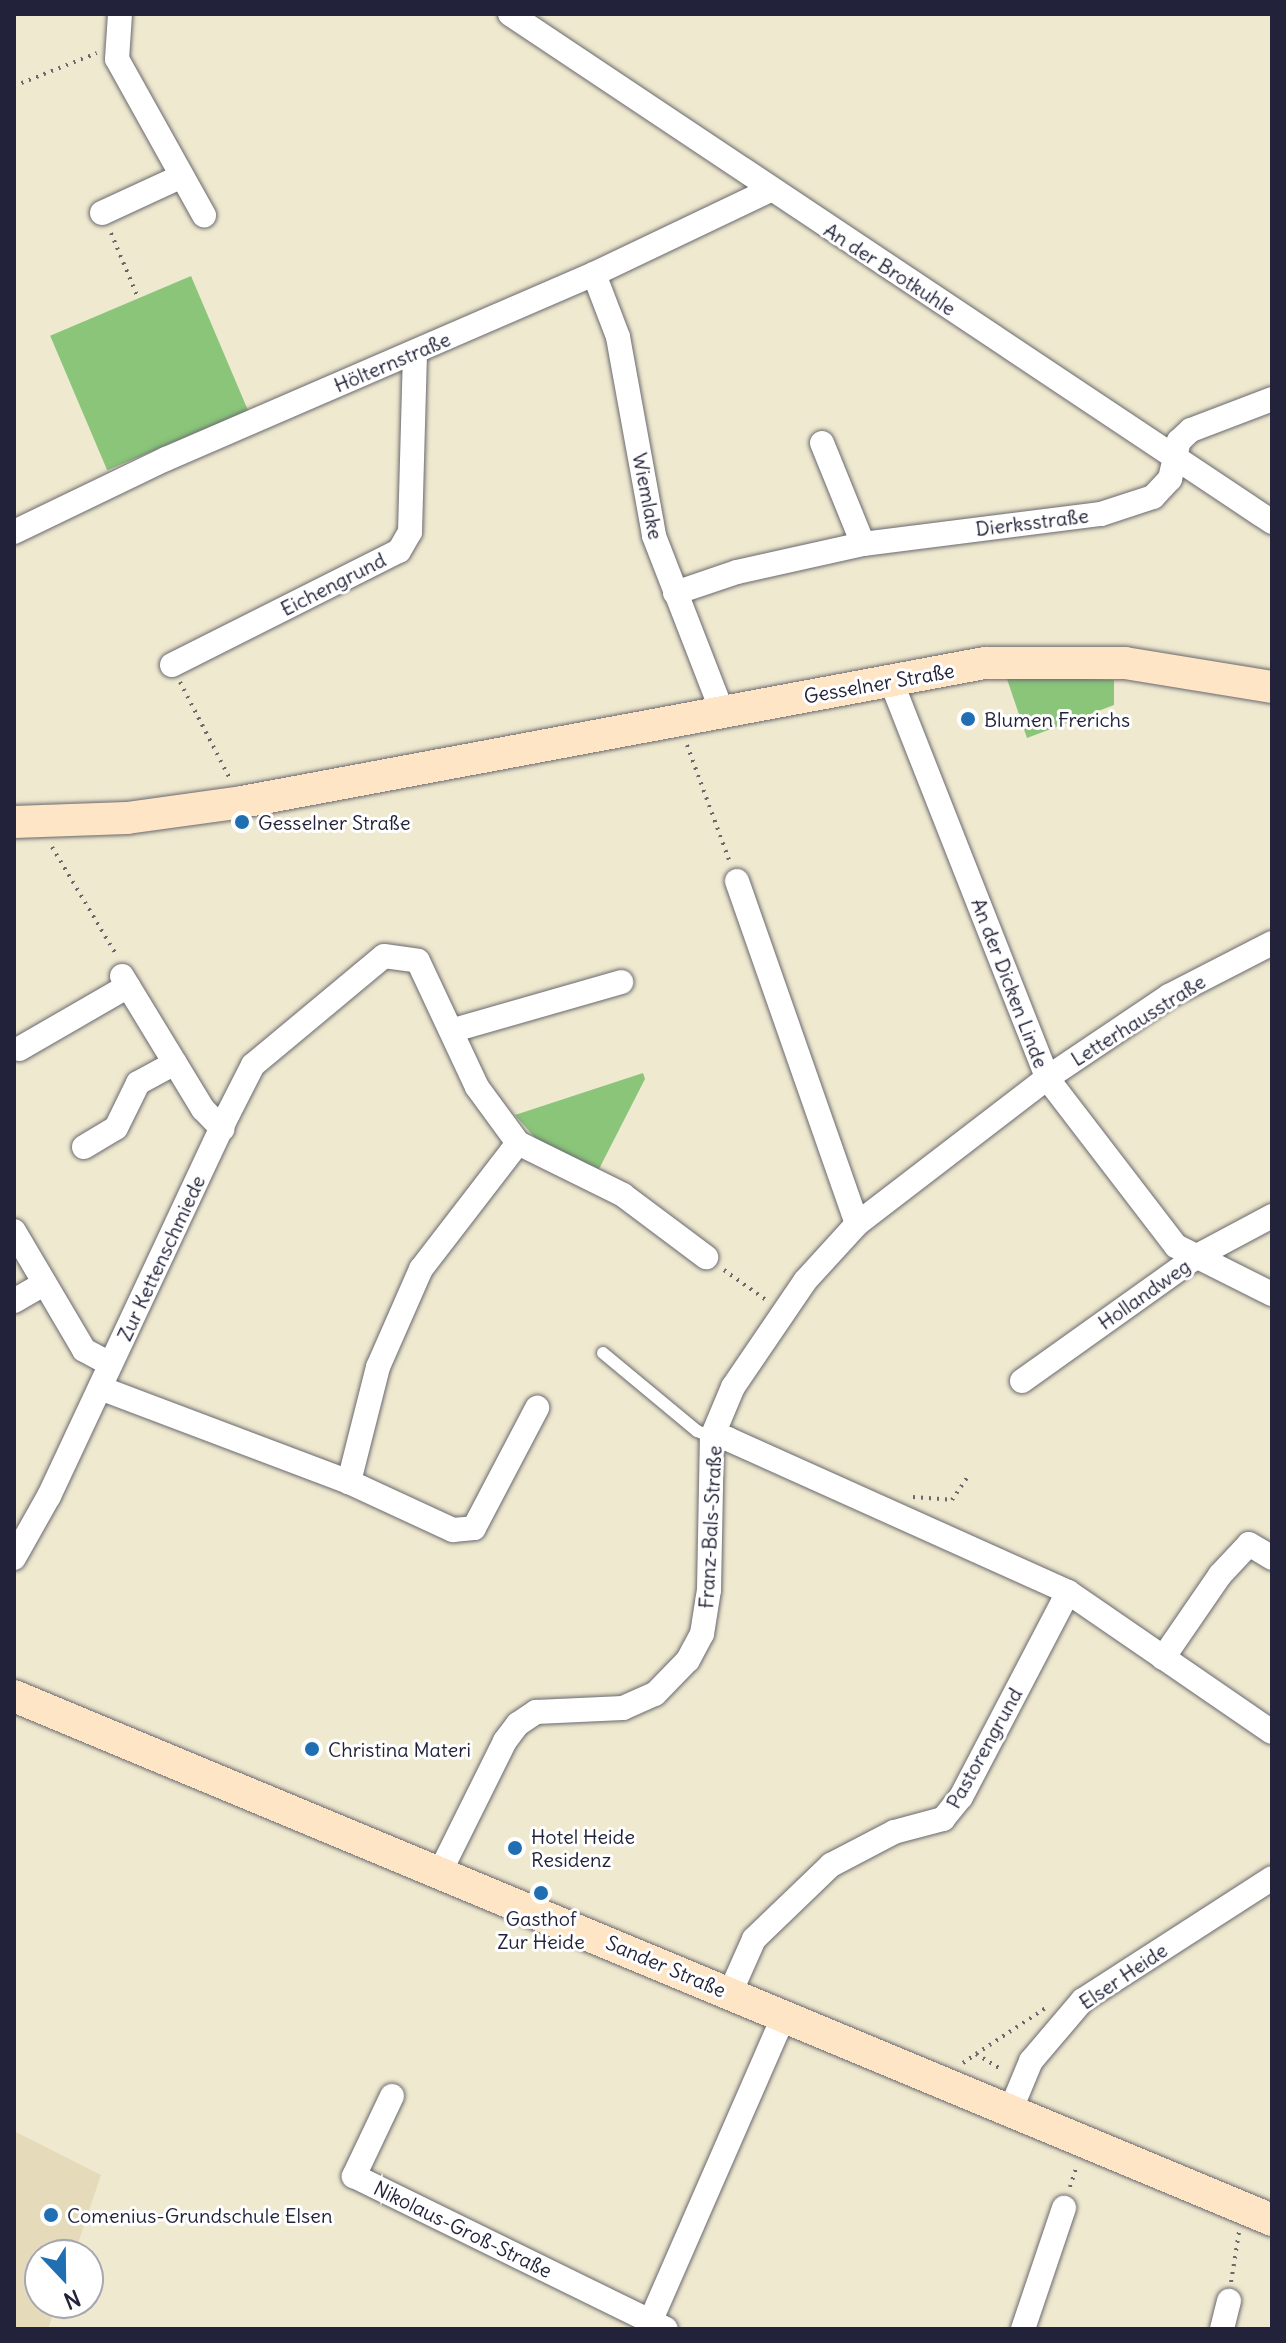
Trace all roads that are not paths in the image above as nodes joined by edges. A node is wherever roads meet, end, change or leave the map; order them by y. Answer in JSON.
{"nodes":[{"id":1,"x":120,"y":14,"type":"edge"},
{"id":2,"x":510,"y":14,"type":"edge"},
{"id":3,"x":182,"y":176,"type":"junction"},
{"id":4,"x":770,"y":190,"type":"junction"},
{"id":5,"x":102,"y":213,"type":"road end"},
{"id":6,"x":204,"y":215,"type":"dead end"},
{"id":7,"x":594,"y":274,"type":"junction"},
{"id":8,"x":415,"y":352,"type":"junction"},
{"id":9,"x":1272,"y":399,"type":"edge"},
{"id":10,"x":822,"y":443,"type":"dead end"},
{"id":11,"x":1178,"y":458,"type":"junction"},
{"id":12,"x":1272,"y":522,"type":"edge"},
{"id":13,"x":14,"y":532,"type":"edge"},
{"id":14,"x":863,"y":544,"type":"junction"},
{"id":15,"x":675,"y":593,"type":"junction"},
{"id":16,"x":172,"y":665,"type":"road end"},
{"id":17,"x":891,"y":681,"type":"junction"},
{"id":18,"x":1272,"y":687,"type":"edge"},
{"id":19,"x":722,"y":711,"type":"junction"},
{"id":20,"x":14,"y":822,"type":"edge"},
{"id":21,"x":737,"y":881,"type":"road end"},
{"id":22,"x":1272,"y":943,"type":"edge"},
{"id":23,"x":621,"y":982,"type":"dead end"},
{"id":24,"x":454,"y":1030,"type":"junction"},
{"id":25,"x":19,"y":1049,"type":"dead end"},
{"id":26,"x":175,"y":1063,"type":"junction"},
{"id":27,"x":1047,"y":1078,"type":"junction"},
{"id":28,"x":222,"y":1129,"type":"junction"},
{"id":29,"x":518,"y":1143,"type":"junction"},
{"id":30,"x":84,"y":1147,"type":"dead end"},
{"id":31,"x":1272,"y":1216,"type":"edge"},
{"id":32,"x":857,"y":1224,"type":"junction"},
{"id":33,"x":14,"y":1231,"type":"edge"},
{"id":34,"x":1197,"y":1256,"type":"junction"},
{"id":35,"x":706,"y":1257,"type":"road end"},
{"id":36,"x":44,"y":1284,"type":"junction"},
{"id":37,"x":1272,"y":1294,"type":"edge"},
{"id":38,"x":14,"y":1301,"type":"edge"},
{"id":39,"x":603,"y":1353,"type":"dead end"},
{"id":40,"x":110,"y":1364,"type":"junction"},
{"id":41,"x":1022,"y":1381,"type":"dead end"},
{"id":42,"x":100,"y":1388,"type":"junction"},
{"id":43,"x":537,"y":1408,"type":"dead end"},
{"id":44,"x":712,"y":1437,"type":"junction"},
{"id":45,"x":349,"y":1482,"type":"junction"},
{"id":46,"x":14,"y":1558,"type":"edge"},
{"id":47,"x":1272,"y":1558,"type":"edge"},
{"id":48,"x":1068,"y":1592,"type":"junction"},
{"id":49,"x":1163,"y":1658,"type":"junction"},
{"id":50,"x":14,"y":1696,"type":"edge"},
{"id":51,"x":1272,"y":1732,"type":"edge"},
{"id":52,"x":440,"y":1872,"type":"junction"},
{"id":53,"x":1272,"y":1878,"type":"edge"},
{"id":54,"x":730,"y":1993,"type":"junction"},
{"id":55,"x":784,"y":2016,"type":"junction"},
{"id":56,"x":1017,"y":2095,"type":"junction"},
{"id":57,"x":392,"y":2096,"type":"dead end"},
{"id":58,"x":1064,"y":2208,"type":"road end"},
{"id":59,"x":1258,"y":2214,"type":"edge"},
{"id":60,"x":1229,"y":2301,"type":"road end"},
{"id":61,"x":655,"y":2326,"type":"edge"},
{"id":62,"x":1023,"y":2329,"type":"edge"},
{"id":63,"x":1222,"y":2329,"type":"edge"}],
"edges":[{"from":1,"to":3,"type":"street"},
{"from":2,"to":4,"type":"street","name":"An der Brotkuhle"},
{"from":3,"to":5,"type":"street"},
{"from":3,"to":6,"type":"street"},
{"from":4,"to":7,"type":"street","name":"Hölternstraße"},
{"from":4,"to":11,"type":"street","name":"An der Brotkuhle"},
{"from":7,"to":8,"type":"street","name":"Hölternstraße"},
{"from":7,"to":15,"type":"street","name":"Wiemlake"},
{"from":8,"to":13,"type":"street","name":"Hölternstraße"},
{"from":8,"to":16,"type":"street","name":"Eichengrund"},
{"from":9,"to":11,"type":"street","name":"Dierksstraße"},
{"from":10,"to":14,"type":"street"},
{"from":11,"to":12,"type":"street","name":"An der Brotkuhle"},
{"from":11,"to":14,"type":"street","name":"Dierksstraße"},
{"from":14,"to":15,"type":"street","name":"Dierksstraße"},
{"from":15,"to":19,"type":"street","name":"Wiemlake"},
{"from":17,"to":18,"type":"street","name":"Gesselner Straße"},
{"from":17,"to":19,"type":"street","name":"Gesselner Straße"},
{"from":17,"to":27,"type":"street","name":"An der Dicken Linde"},
{"from":19,"to":20,"type":"street","name":"Gesselner Straße"},
{"from":21,"to":32,"type":"street"},
{"from":22,"to":27,"type":"street","name":"Letterhausstraße"},
{"from":23,"to":24,"type":"street"},
{"from":24,"to":28,"type":"street","name":"Zur Kettenschmiede"},
{"from":24,"to":29,"type":"street","name":"Zur Kettenschmiede"},
{"from":25,"to":26,"type":"street"},
{"from":26,"to":28,"type":"street"},
{"from":26,"to":30,"type":"street"},
{"from":27,"to":32,"type":"street","name":"Letterhausstraße"},
{"from":27,"to":34,"type":"street","name":"An der Dicken Linde"},
{"from":28,"to":40,"type":"street","name":"Zur Kettenschmiede"},
{"from":29,"to":35,"type":"street","name":"Zur Kettenschmiede"},
{"from":29,"to":45,"type":"street"},
{"from":31,"to":34,"type":"street","name":"Hollandweg"},
{"from":32,"to":44,"type":"street","name":"Letterhausstraße"},
{"from":33,"to":36,"type":"street"},
{"from":34,"to":37,"type":"street","name":"An der Dicken Linde"},
{"from":34,"to":41,"type":"street","name":"Hollandweg"},
{"from":36,"to":38,"type":"street"},
{"from":36,"to":40,"type":"street"},
{"from":39,"to":44,"type":"lane"},
{"from":40,"to":42,"type":"street","name":"Zur Kettenschmiede"},
{"from":42,"to":45,"type":"street"},
{"from":42,"to":46,"type":"street","name":"Zur Kettenschmiede"},
{"from":43,"to":45,"type":"street"},
{"from":44,"to":48,"type":"street","name":"Franz-Bals-Straße"},
{"from":44,"to":52,"type":"street","name":"Franz-Bals-Straße"},
{"from":47,"to":49,"type":"street"},
{"from":48,"to":49,"type":"street","name":"Franz-Bals-Straße"},
{"from":48,"to":54,"type":"street","name":"Pastorengrund"},
{"from":49,"to":51,"type":"street","name":"Franz-Bals-Straße"},
{"from":50,"to":52,"type":"street","name":"Sander Straße"},
{"from":52,"to":54,"type":"street","name":"Sander Straße"},
{"from":53,"to":56,"type":"street","name":"Elser Heide"},
{"from":54,"to":55,"type":"street","name":"Sander Straße"},
{"from":55,"to":56,"type":"street","name":"Sander Straße"},
{"from":55,"to":61,"type":"street","name":"Nikolaus-Groß-Straße"},
{"from":56,"to":59,"type":"street","name":"Sander Straße"},
{"from":57,"to":61,"type":"street","name":"Nikolaus-Groß-Straße"},
{"from":58,"to":62,"type":"street"},
{"from":60,"to":63,"type":"street"}]}
